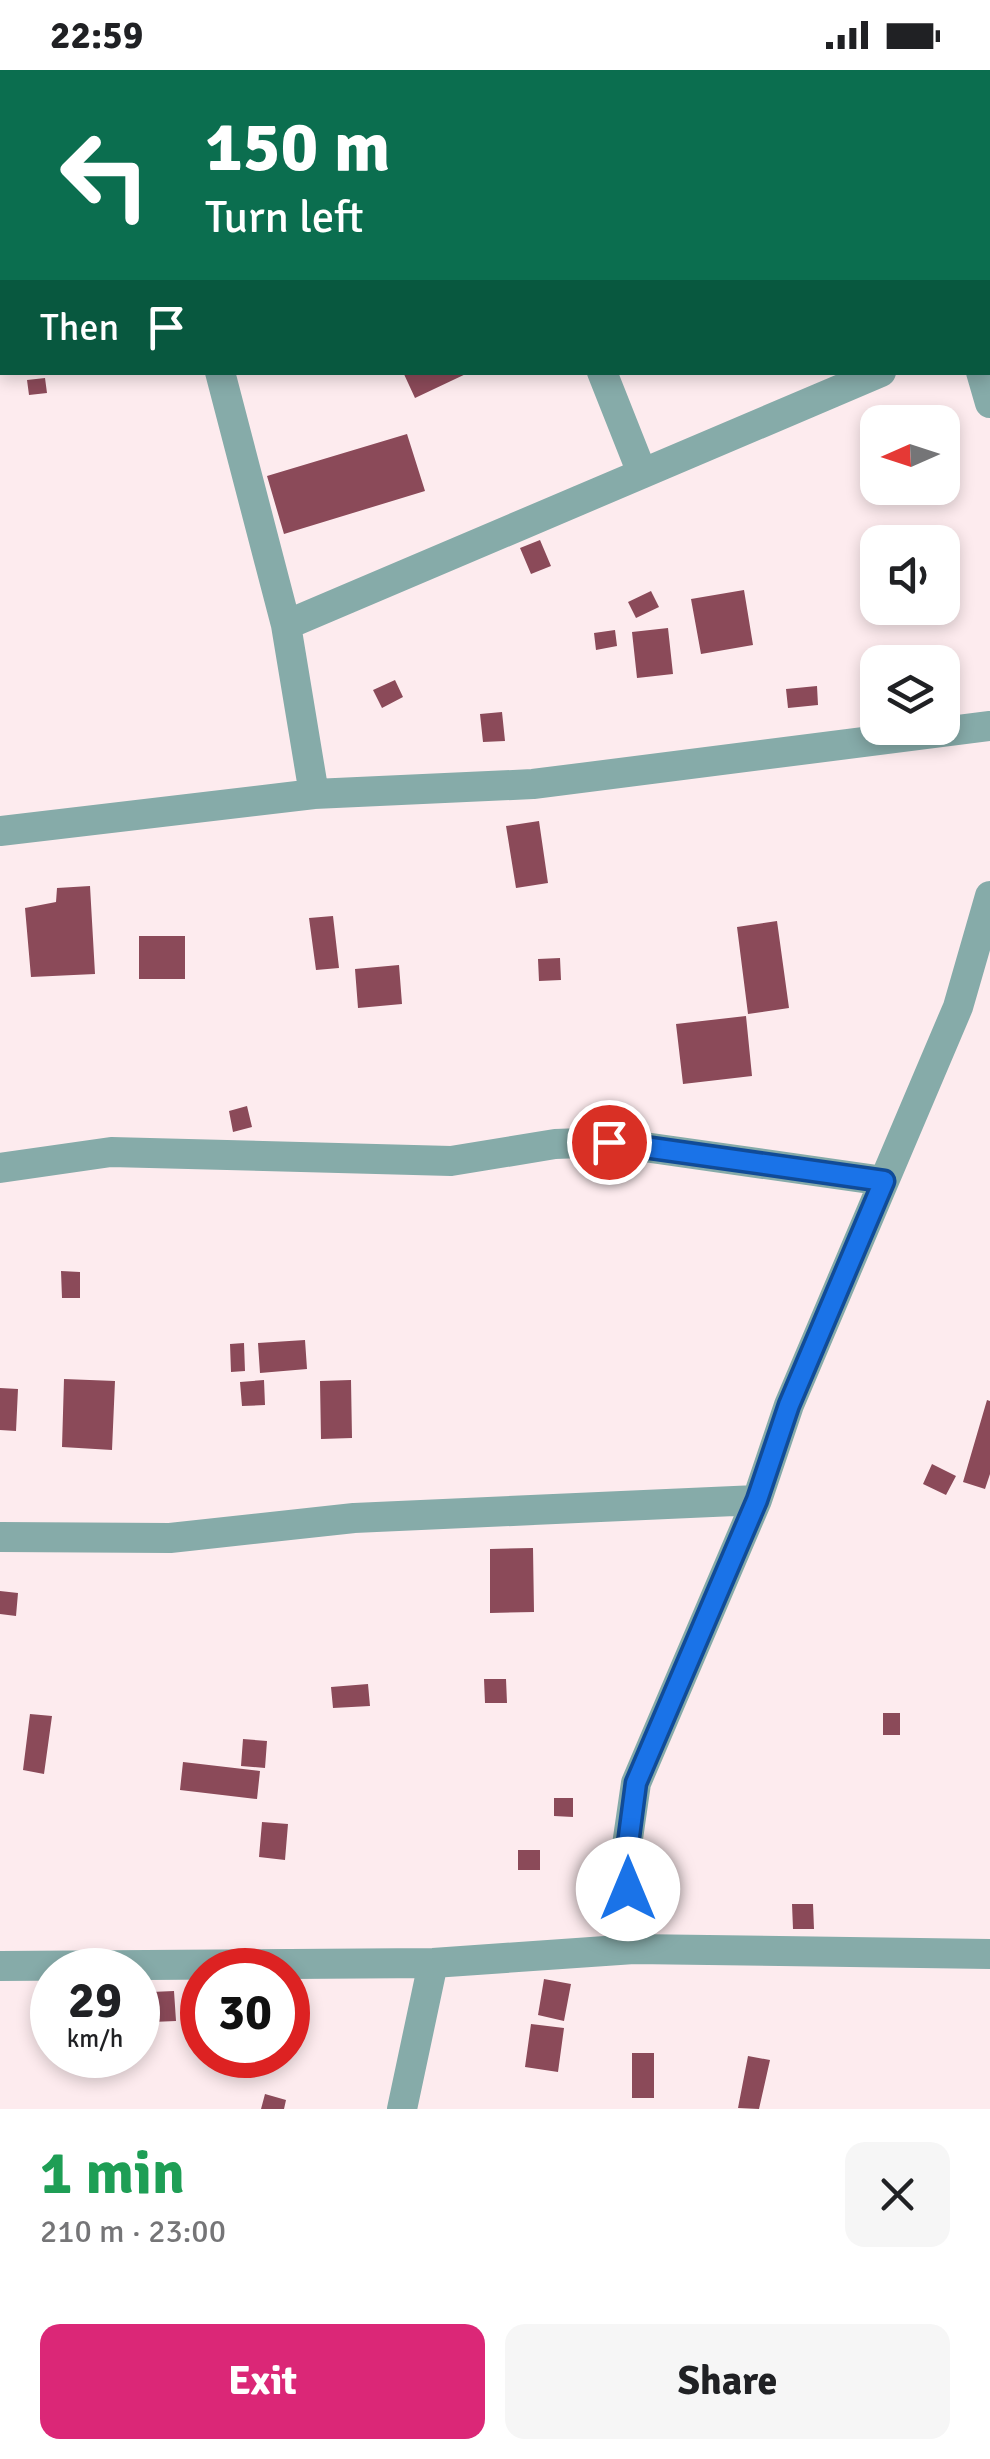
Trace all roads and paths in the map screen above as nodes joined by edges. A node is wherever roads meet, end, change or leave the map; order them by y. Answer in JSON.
{"nodes":[{"id":1,"x":221,"y":375,"type":"edge"},
{"id":2,"x":603,"y":375,"type":"edge"},
{"id":3,"x":874,"y":375,"type":"edge"},
{"id":4,"x":982,"y":375,"type":"edge"},
{"id":5,"x":990,"y":403,"type":"edge"},
{"id":6,"x":642,"y":472,"type":"junction"},
{"id":7,"x":286,"y":625,"type":"junction"},
{"id":8,"x":990,"y":726,"type":"edge"},
{"id":9,"x":314,"y":794,"type":"junction"},
{"id":10,"x":0,"y":831,"type":"edge"},
{"id":11,"x":990,"y":896,"type":"edge"},
{"id":12,"x":0,"y":1168,"type":"edge"},
{"id":13,"x":884,"y":1181,"type":"junction"},
{"id":14,"x":757,"y":1500,"type":"junction"},
{"id":15,"x":0,"y":1536,"type":"edge"},
{"id":16,"x":634,"y":1948,"type":"junction"},
{"id":17,"x":990,"y":1954,"type":"edge"},
{"id":18,"x":433,"y":1963,"type":"junction"},
{"id":19,"x":0,"y":1966,"type":"edge"},
{"id":20,"x":402,"y":2109,"type":"edge"}],
"edges":[{"from":1,"to":7,"type":"street"},
{"from":2,"to":6,"type":"street"},
{"from":3,"to":6,"type":"street"},
{"from":4,"to":5,"type":"street"},
{"from":6,"to":7,"type":"street"},
{"from":7,"to":9,"type":"street"},
{"from":8,"to":9,"type":"street"},
{"from":9,"to":10,"type":"street"},
{"from":11,"to":13,"type":"street"},
{"from":12,"to":13,"type":"street"},
{"from":13,"to":14,"type":"street"},
{"from":14,"to":15,"type":"street"},
{"from":14,"to":16,"type":"street"},
{"from":16,"to":17,"type":"street"},
{"from":16,"to":18,"type":"street"},
{"from":18,"to":19,"type":"street"},
{"from":18,"to":20,"type":"street"}]}
